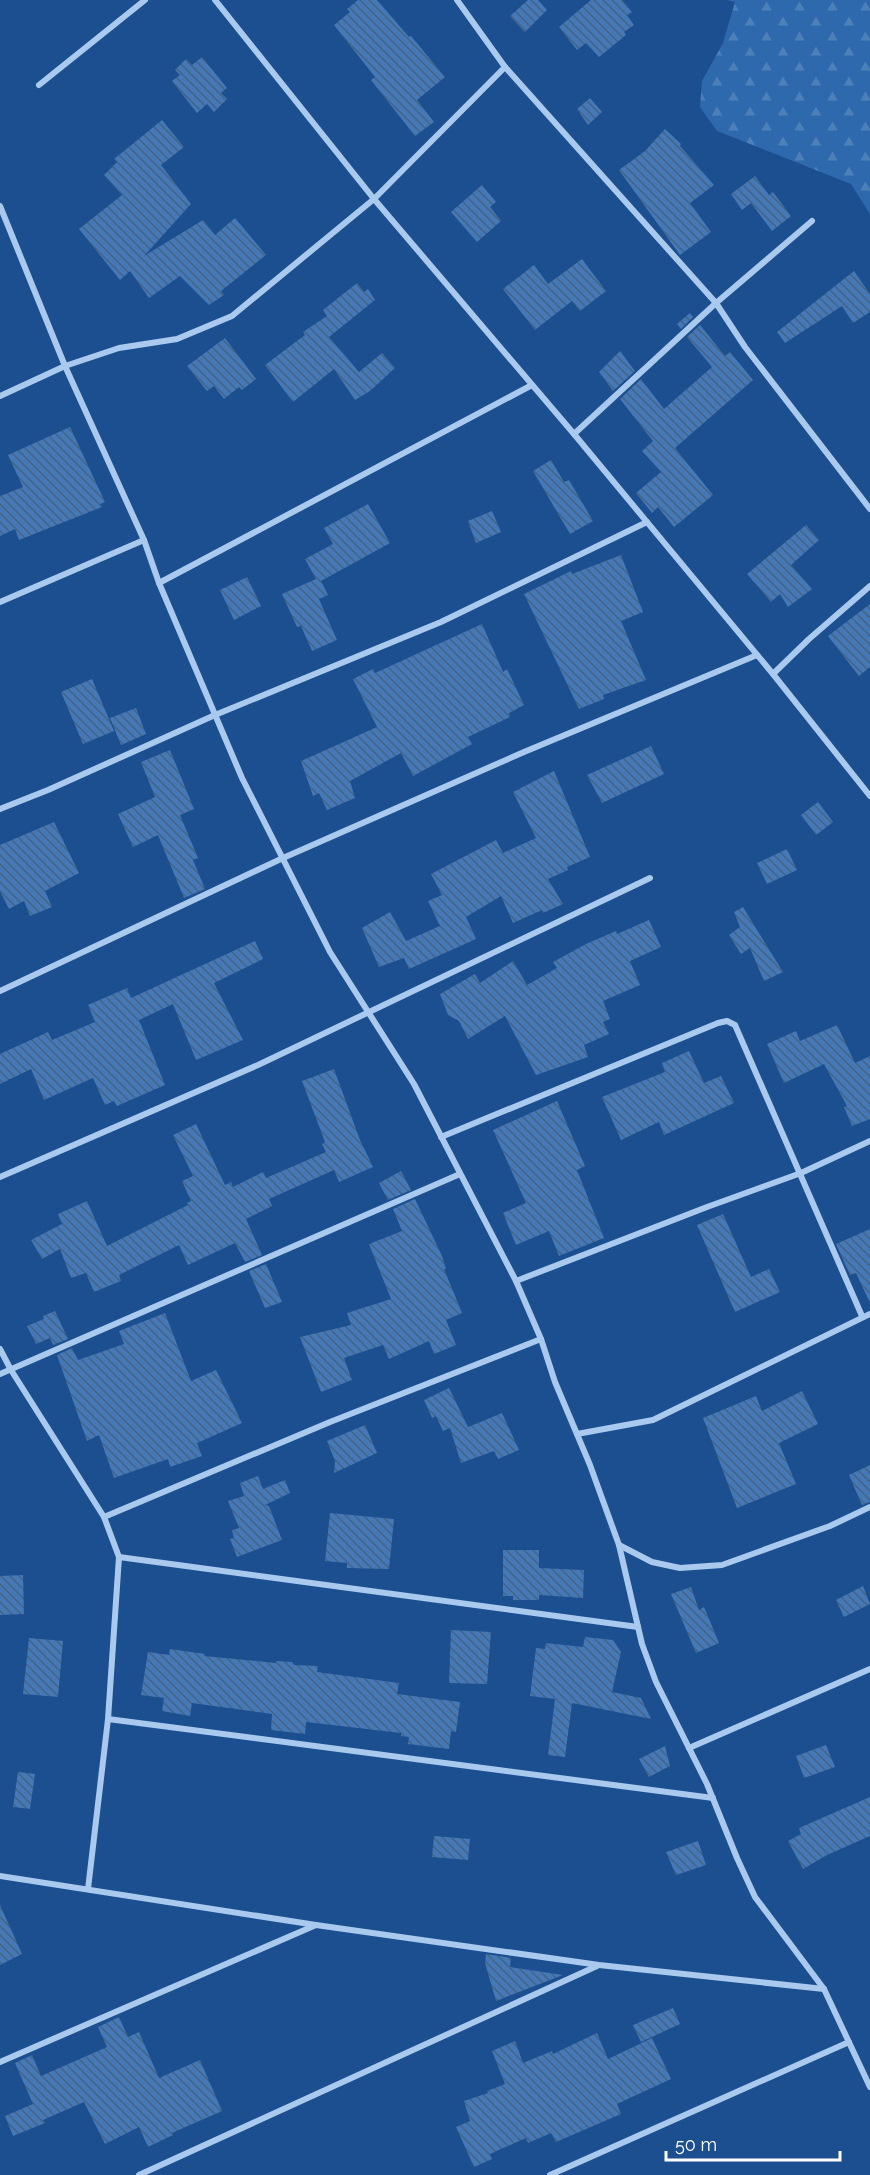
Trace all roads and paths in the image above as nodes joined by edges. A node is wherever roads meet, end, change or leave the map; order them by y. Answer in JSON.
{"nodes":[{"id":1,"x":145,"y":0,"type":"edge"},
{"id":2,"x":215,"y":0,"type":"edge"},
{"id":3,"x":457,"y":0,"type":"edge"},
{"id":4,"x":505,"y":68,"type":"junction"},
{"id":5,"x":39,"y":85,"type":"dead end"},
{"id":6,"x":374,"y":199,"type":"junction"},
{"id":7,"x":0,"y":206,"type":"edge"},
{"id":8,"x":812,"y":221,"type":"dead end"},
{"id":9,"x":716,"y":303,"type":"junction"},
{"id":10,"x":65,"y":366,"type":"junction"},
{"id":11,"x":532,"y":385,"type":"junction"},
{"id":12,"x":0,"y":396,"type":"edge"},
{"id":13,"x":574,"y":434,"type":"junction"},
{"id":14,"x":870,"y":509,"type":"edge"},
{"id":15,"x":647,"y":522,"type":"junction"},
{"id":16,"x":144,"y":540,"type":"junction"},
{"id":17,"x":159,"y":583,"type":"junction"},
{"id":18,"x":870,"y":586,"type":"edge"},
{"id":19,"x":0,"y":602,"type":"edge"},
{"id":20,"x":756,"y":655,"type":"junction"},
{"id":21,"x":773,"y":674,"type":"junction"},
{"id":22,"x":215,"y":715,"type":"junction"},
{"id":23,"x":870,"y":796,"type":"edge"},
{"id":24,"x":0,"y":809,"type":"edge"},
{"id":25,"x":283,"y":858,"type":"junction"},
{"id":26,"x":650,"y":878,"type":"dead end"},
{"id":27,"x":0,"y":991,"type":"edge"},
{"id":28,"x":368,"y":1012,"type":"junction"},
{"id":29,"x":441,"y":1137,"type":"junction"},
{"id":30,"x":870,"y":1141,"type":"edge"},
{"id":31,"x":801,"y":1173,"type":"junction"},
{"id":32,"x":460,"y":1174,"type":"junction"},
{"id":33,"x":0,"y":1177,"type":"edge"},
{"id":34,"x":516,"y":1281,"type":"junction"},
{"id":35,"x":870,"y":1314,"type":"edge"},
{"id":36,"x":862,"y":1316,"type":"junction"},
{"id":37,"x":541,"y":1339,"type":"junction"},
{"id":38,"x":0,"y":1349,"type":"edge"},
{"id":39,"x":11,"y":1370,"type":"junction"},
{"id":40,"x":0,"y":1374,"type":"edge"},
{"id":41,"x":577,"y":1434,"type":"junction"},
{"id":42,"x":870,"y":1507,"type":"edge"},
{"id":43,"x":104,"y":1517,"type":"junction"},
{"id":44,"x":619,"y":1545,"type":"junction"},
{"id":45,"x":119,"y":1557,"type":"junction"},
{"id":46,"x":638,"y":1627,"type":"junction"},
{"id":47,"x":870,"y":1669,"type":"edge"},
{"id":48,"x":108,"y":1719,"type":"junction"},
{"id":49,"x":689,"y":1748,"type":"junction"},
{"id":50,"x":713,"y":1798,"type":"junction"},
{"id":51,"x":1,"y":1877,"type":"edge"},
{"id":52,"x":88,"y":1889,"type":"junction"},
{"id":53,"x":316,"y":1925,"type":"junction"},
{"id":54,"x":598,"y":1965,"type":"junction"},
{"id":55,"x":824,"y":1989,"type":"junction"},
{"id":56,"x":849,"y":2042,"type":"junction"},
{"id":57,"x":0,"y":2062,"type":"edge"},
{"id":58,"x":870,"y":2087,"type":"edge"},
{"id":59,"x":139,"y":2175,"type":"edge"},
{"id":60,"x":550,"y":2175,"type":"edge"}],
"edges":[{"from":1,"to":5,"type":"street"},
{"from":2,"to":6,"type":"street"},
{"from":3,"to":4,"type":"street"},
{"from":4,"to":6,"type":"street"},
{"from":4,"to":9,"type":"street"},
{"from":6,"to":10,"type":"street"},
{"from":6,"to":11,"type":"street"},
{"from":7,"to":10,"type":"street"},
{"from":8,"to":9,"type":"street"},
{"from":9,"to":13,"type":"street"},
{"from":9,"to":14,"type":"street"},
{"from":10,"to":12,"type":"street"},
{"from":10,"to":16,"type":"street"},
{"from":11,"to":13,"type":"street"},
{"from":11,"to":17,"type":"street"},
{"from":13,"to":15,"type":"street"},
{"from":15,"to":20,"type":"street"},
{"from":15,"to":22,"type":"street"},
{"from":16,"to":17,"type":"street"},
{"from":16,"to":19,"type":"street"},
{"from":17,"to":22,"type":"street"},
{"from":18,"to":21,"type":"street"},
{"from":20,"to":21,"type":"street"},
{"from":20,"to":25,"type":"street"},
{"from":21,"to":23,"type":"street"},
{"from":22,"to":24,"type":"street"},
{"from":22,"to":25,"type":"street"},
{"from":25,"to":27,"type":"street"},
{"from":25,"to":28,"type":"street"},
{"from":26,"to":28,"type":"street"},
{"from":28,"to":29,"type":"street"},
{"from":28,"to":33,"type":"street"},
{"from":29,"to":31,"type":"street"},
{"from":29,"to":32,"type":"street"},
{"from":30,"to":31,"type":"street"},
{"from":31,"to":34,"type":"street"},
{"from":31,"to":36,"type":"street"},
{"from":32,"to":34,"type":"street"},
{"from":32,"to":39,"type":"street"},
{"from":34,"to":37,"type":"street"},
{"from":35,"to":36,"type":"street"},
{"from":36,"to":41,"type":"street"},
{"from":37,"to":41,"type":"street"},
{"from":37,"to":43,"type":"street"},
{"from":38,"to":39,"type":"street"},
{"from":39,"to":40,"type":"street"},
{"from":39,"to":43,"type":"street"},
{"from":41,"to":44,"type":"street"},
{"from":42,"to":44,"type":"street"},
{"from":43,"to":45,"type":"street"},
{"from":44,"to":46,"type":"street"},
{"from":45,"to":46,"type":"street"},
{"from":45,"to":48,"type":"street"},
{"from":46,"to":49,"type":"street"},
{"from":47,"to":49,"type":"street"},
{"from":48,"to":50,"type":"street"},
{"from":48,"to":52,"type":"street"},
{"from":49,"to":50,"type":"street"},
{"from":50,"to":55,"type":"street"},
{"from":51,"to":52,"type":"street"},
{"from":52,"to":53,"type":"street"},
{"from":53,"to":54,"type":"street"},
{"from":53,"to":57,"type":"street"},
{"from":54,"to":55,"type":"street"},
{"from":54,"to":59,"type":"street"},
{"from":55,"to":56,"type":"street"},
{"from":56,"to":58,"type":"street"},
{"from":56,"to":60,"type":"street"}]}
